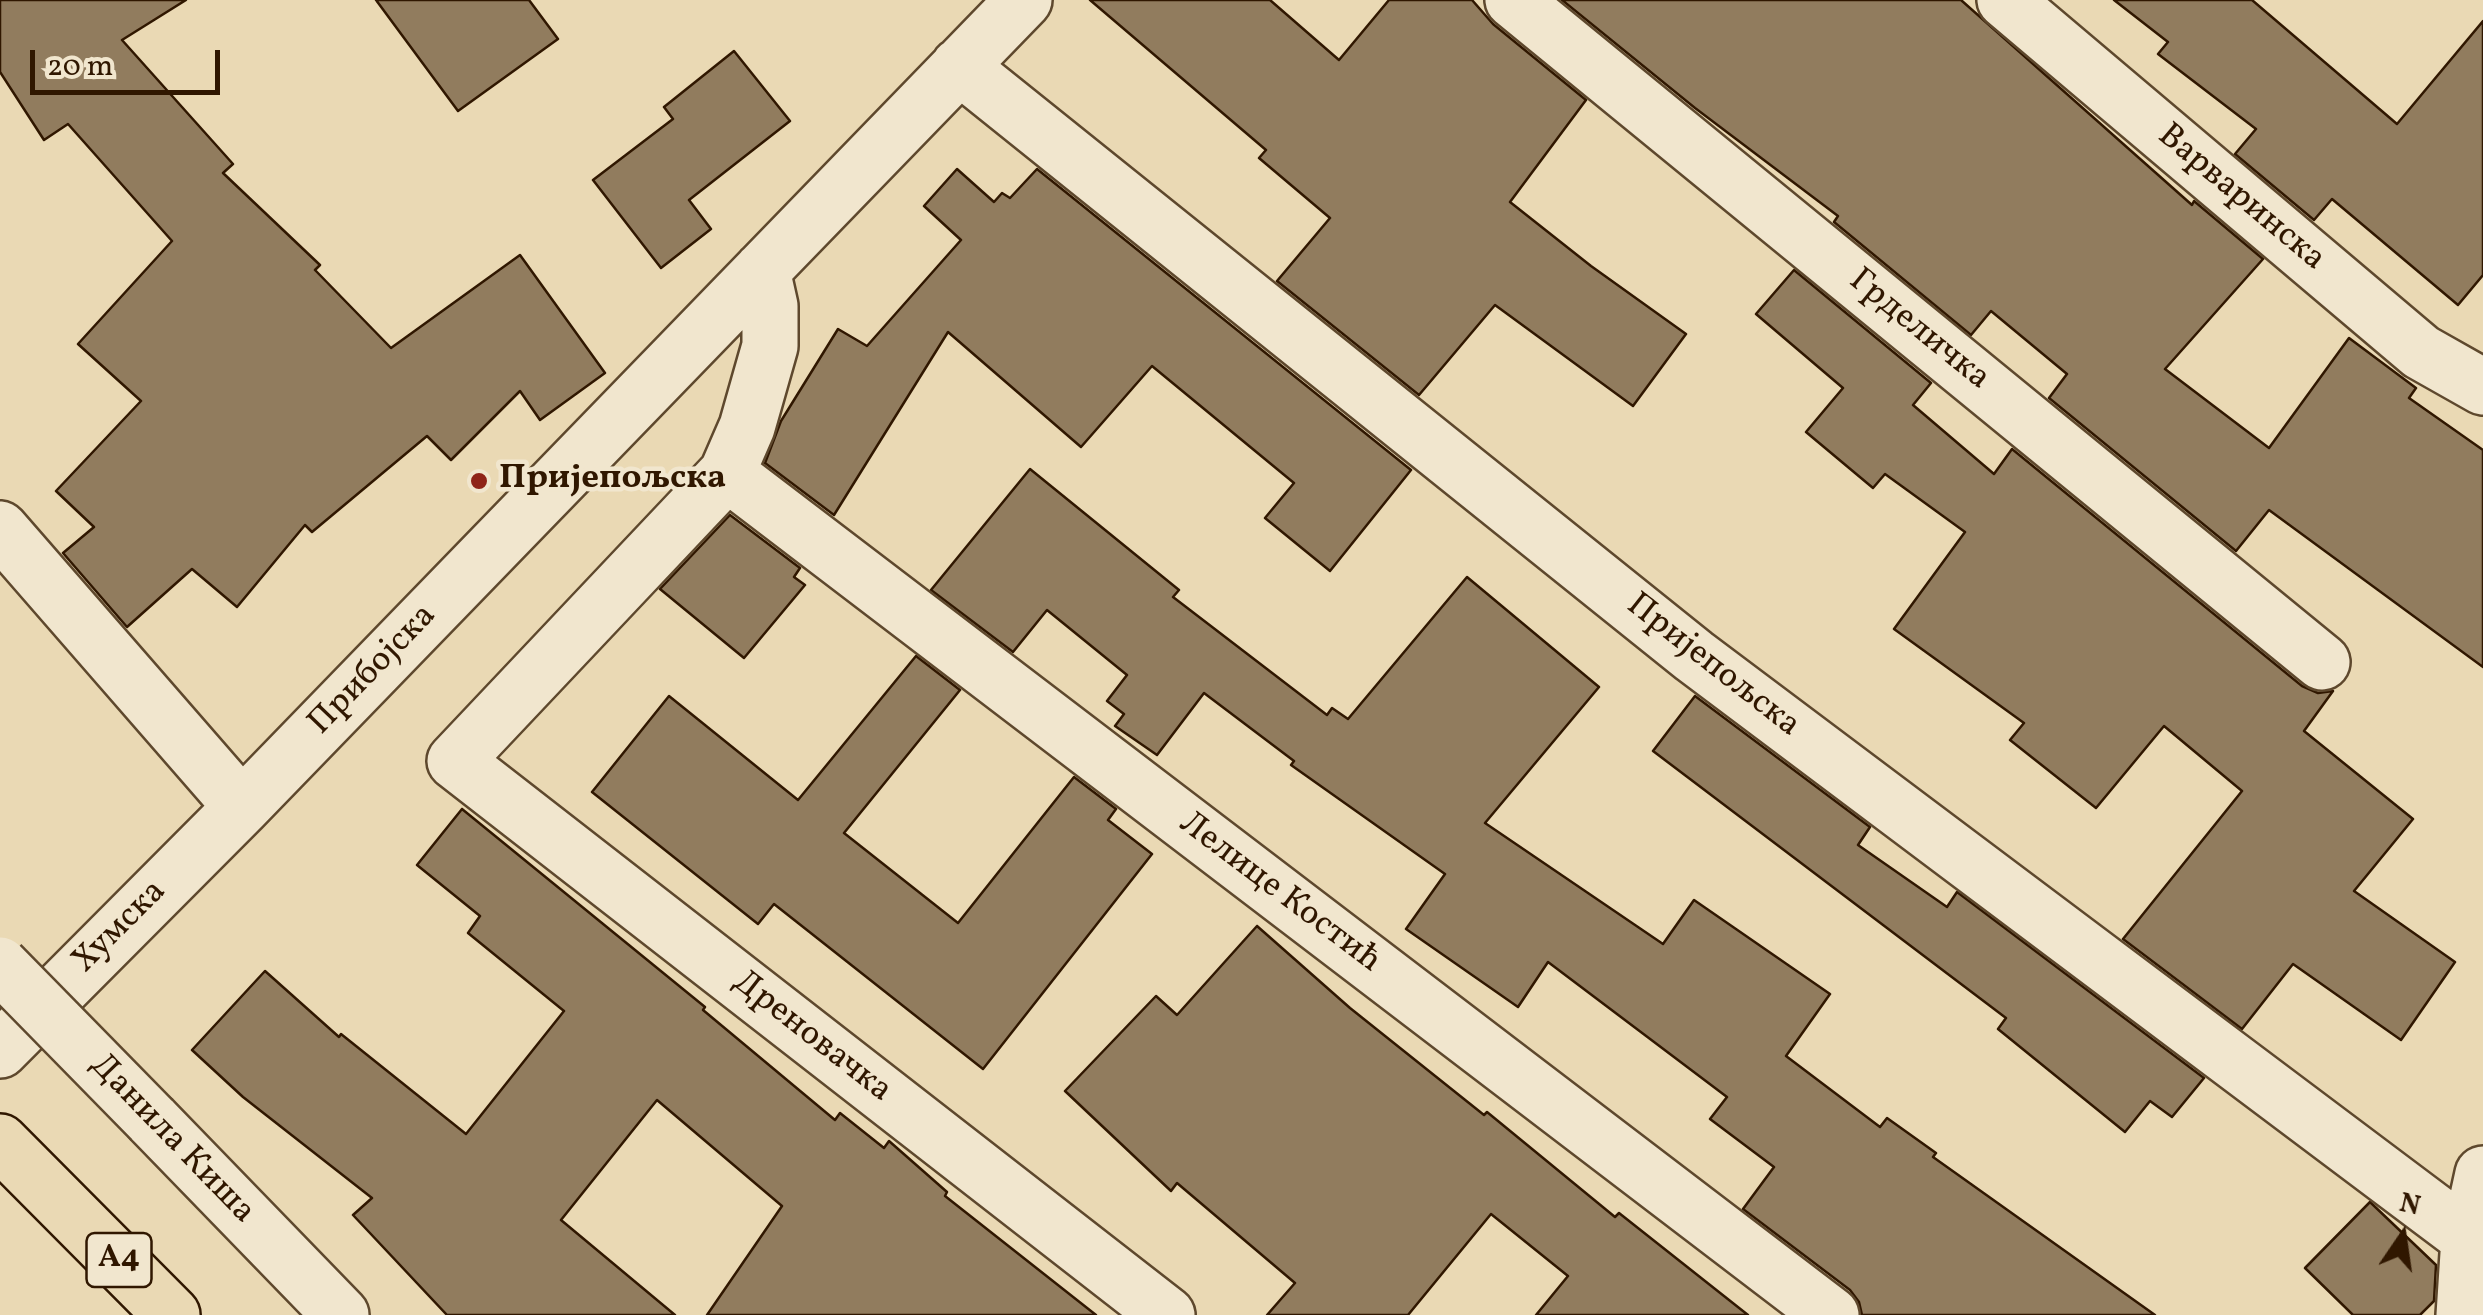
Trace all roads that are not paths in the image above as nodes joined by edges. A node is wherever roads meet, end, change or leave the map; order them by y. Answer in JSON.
{"nodes":[{"id":1,"x":1024,"y":0,"type":"edge"},
{"id":2,"x":1513,"y":0,"type":"edge"},
{"id":3,"x":2005,"y":0,"type":"edge"},
{"id":4,"x":959,"y":66,"type":"junction"},
{"id":5,"x":762,"y":270,"type":"junction"},
{"id":6,"x":2483,"y":388,"type":"edge"},
{"id":7,"x":727,"y":473,"type":"junction"},
{"id":8,"x":0,"y":529,"type":"edge"},
{"id":9,"x":2322,"y":662,"type":"dead end"},
{"id":10,"x":242,"y":807,"type":"junction"},
{"id":11,"x":0,"y":965,"type":"edge"},
{"id":12,"x":0,"y":1050,"type":"edge"},
{"id":13,"x":0,"y":1142,"type":"edge"},
{"id":14,"x":2483,"y":1174,"type":"edge"},
{"id":15,"x":2476,"y":1239,"type":"edge"},
{"id":16,"x":172,"y":1315,"type":"edge"},
{"id":17,"x":341,"y":1315,"type":"edge"},
{"id":18,"x":1167,"y":1315,"type":"edge"},
{"id":19,"x":1830,"y":1315,"type":"edge"},
{"id":20,"x":2464,"y":1315,"type":"edge"}],
"edges":[{"from":1,"to":4,"type":"street","name":"Прибојска"},
{"from":2,"to":9,"type":"street","name":"Грделичка"},
{"from":3,"to":6,"type":"street","name":"Варваринска"},
{"from":4,"to":5,"type":"street","name":"Прибојска"},
{"from":4,"to":15,"type":"street","name":"Пријепољска"},
{"from":5,"to":7,"type":"street"},
{"from":5,"to":10,"type":"street","name":"Прибојска"},
{"from":7,"to":18,"type":"street","name":"Дреновачка"},
{"from":7,"to":19,"type":"street","name":"Лелице Костић"},
{"from":8,"to":10,"type":"street"},
{"from":10,"to":12,"type":"street","name":"Хумска"},
{"from":11,"to":17,"type":"street","name":"Данила Киша","bridge":true},
{"from":13,"to":16,"type":"highway","number":"A4"},
{"from":14,"to":15,"type":"street"},
{"from":15,"to":20,"type":"street"}]}
